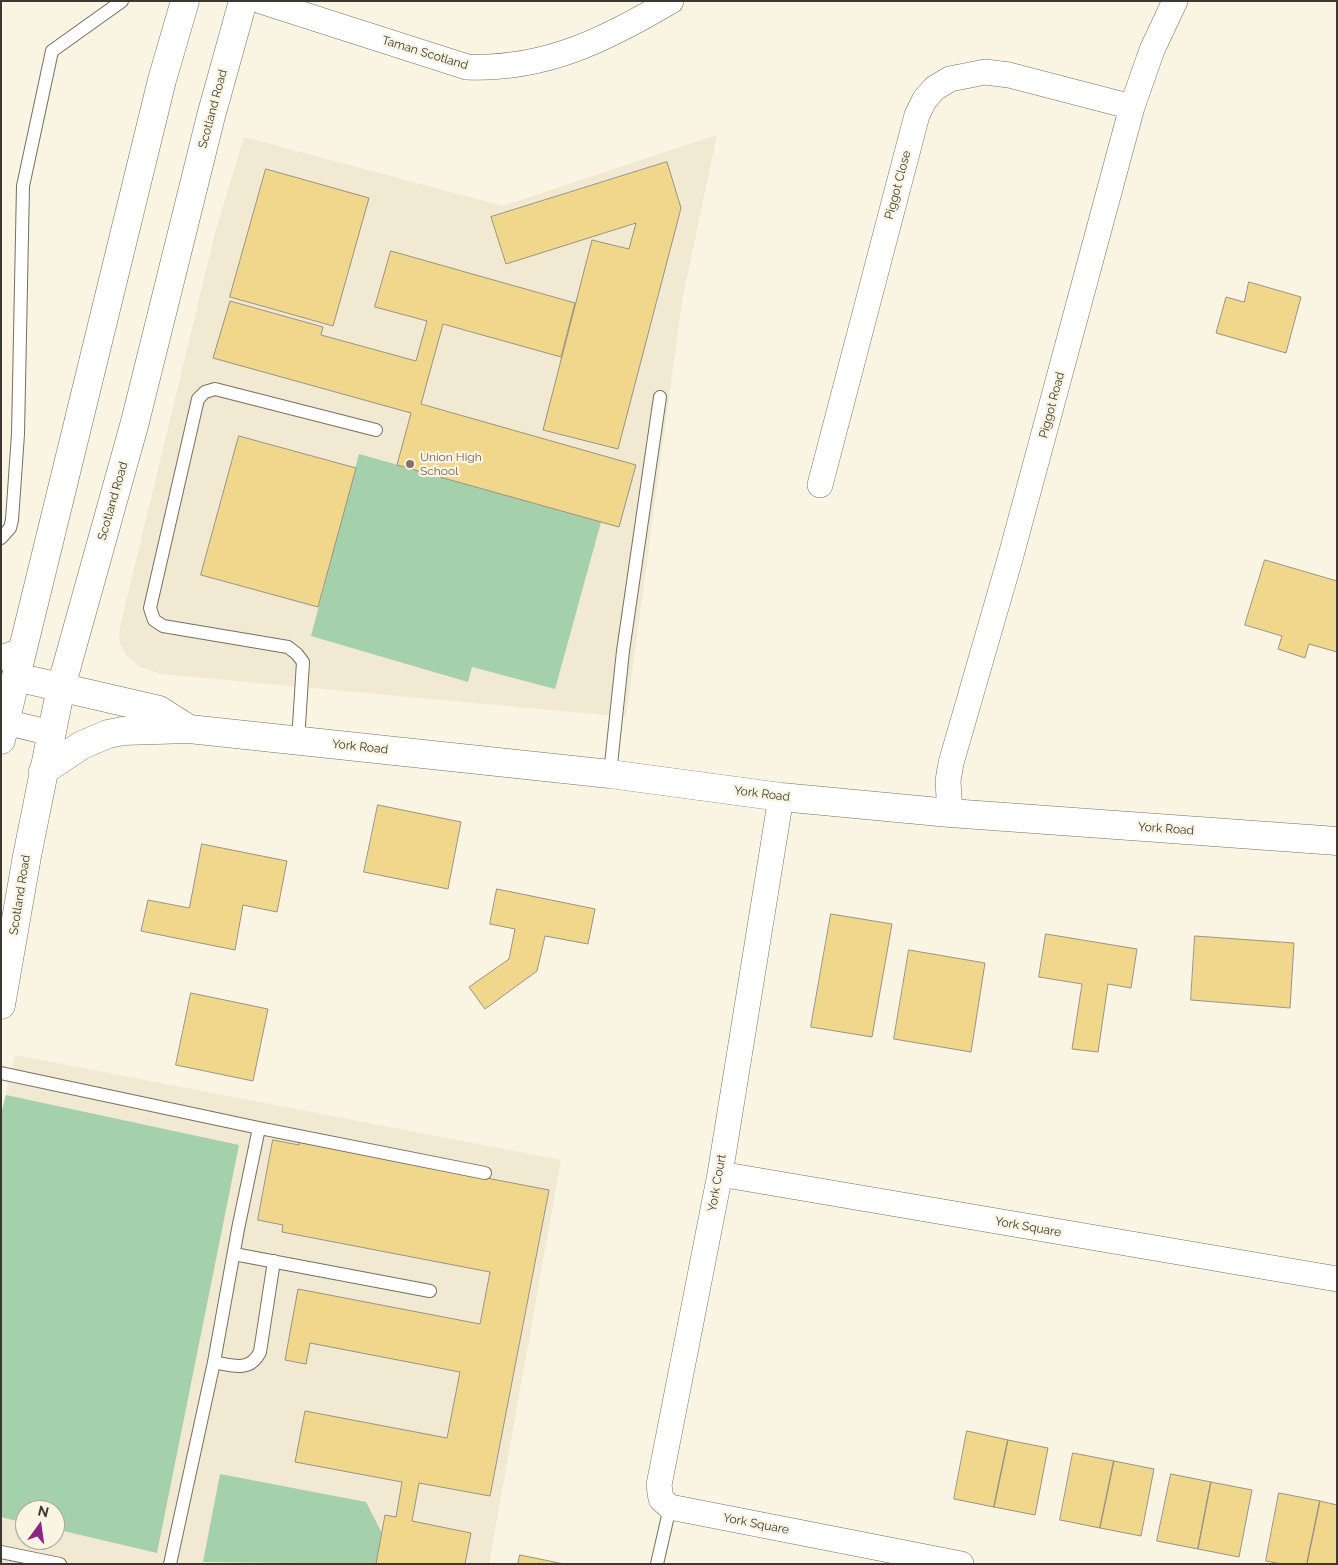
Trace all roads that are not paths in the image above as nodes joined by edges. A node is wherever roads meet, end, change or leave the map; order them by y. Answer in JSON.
{"nodes":[{"id":1,"x":122,"y":1,"type":"edge"},
{"id":2,"x":185,"y":1,"type":"edge"},
{"id":3,"x":243,"y":1,"type":"edge"},
{"id":4,"x":261,"y":1,"type":"edge"},
{"id":5,"x":671,"y":1,"type":"edge"},
{"id":6,"x":1175,"y":1,"type":"edge"},
{"id":7,"x":1132,"y":108,"type":"junction"},
{"id":8,"x":660,"y":397,"type":"dead end"},
{"id":9,"x":376,"y":430,"type":"dead end"},
{"id":10,"x":820,"y":485,"type":"dead end"},
{"id":11,"x":1,"y":538,"type":"edge"},
{"id":12,"x":14,"y":662,"type":"edge"},
{"id":13,"x":61,"y":687,"type":"junction"},
{"id":14,"x":2,"y":728,"type":"edge"},
{"id":15,"x":189,"y":729,"type":"junction"},
{"id":16,"x":51,"y":733,"type":"junction"},
{"id":17,"x":298,"y":741,"type":"junction"},
{"id":18,"x":43,"y":771,"type":"junction"},
{"id":19,"x":610,"y":774,"type":"junction"},
{"id":20,"x":781,"y":797,"type":"junction"},
{"id":21,"x":950,"y":813,"type":"junction"},
{"id":22,"x":1337,"y":842,"type":"edge"},
{"id":23,"x":1,"y":1005,"type":"edge"},
{"id":24,"x":1,"y":1073,"type":"edge"},
{"id":25,"x":259,"y":1128,"type":"junction"},
{"id":26,"x":485,"y":1173,"type":"dead end"},
{"id":27,"x":720,"y":1174,"type":"junction"},
{"id":28,"x":234,"y":1254,"type":"junction"},
{"id":29,"x":274,"y":1261,"type":"junction"},
{"id":30,"x":1337,"y":1279,"type":"edge"},
{"id":31,"x":430,"y":1291,"type":"dead end"},
{"id":32,"x":214,"y":1362,"type":"junction"},
{"id":33,"x":670,"y":1507,"type":"junction"},
{"id":34,"x":1,"y":1552,"type":"edge"},
{"id":35,"x":60,"y":1564,"type":"edge"},
{"id":36,"x":170,"y":1564,"type":"edge"},
{"id":37,"x":657,"y":1564,"type":"edge"},
{"id":38,"x":961,"y":1564,"type":"edge"}],
"edges":[{"from":1,"to":11,"type":"lane"},
{"from":2,"to":12,"type":"main road"},
{"from":3,"to":13,"type":"main road","name":"Scotland Road"},
{"from":4,"to":5,"type":"street","name":"Taman Scotland"},
{"from":6,"to":7,"type":"street","name":"Piggot Road"},
{"from":7,"to":10,"type":"street","name":"Piggot Close"},
{"from":7,"to":21,"type":"street","name":"Piggot Road"},
{"from":8,"to":19,"type":"lane"},
{"from":9,"to":17,"type":"lane"},
{"from":12,"to":13,"type":"main road","name":"York Road"},
{"from":12,"to":14,"type":"main road"},
{"from":13,"to":15,"type":"main road","name":"York Road"},
{"from":13,"to":16,"type":"main road","name":"Scotland Road"},
{"from":14,"to":16,"type":"street"},
{"from":15,"to":17,"type":"main road","name":"York Road"},
{"from":15,"to":18,"type":"main road","name":"York Road"},
{"from":16,"to":18,"type":"main road","name":"Scotland Road"},
{"from":17,"to":19,"type":"main road","name":"York Road"},
{"from":18,"to":23,"type":"main road","name":"Scotland Road"},
{"from":19,"to":20,"type":"main road","name":"York Road"},
{"from":20,"to":21,"type":"main road","name":"York Road"},
{"from":20,"to":27,"type":"street","name":"York Court"},
{"from":21,"to":22,"type":"main road","name":"York Road"},
{"from":24,"to":25,"type":"lane"},
{"from":25,"to":26,"type":"lane"},
{"from":25,"to":28,"type":"lane"},
{"from":27,"to":30,"type":"street","name":"York Square"},
{"from":27,"to":33,"type":"street","name":"York Court"},
{"from":28,"to":29,"type":"lane"},
{"from":28,"to":32,"type":"lane"},
{"from":29,"to":31,"type":"lane"},
{"from":29,"to":32,"type":"lane"},
{"from":32,"to":36,"type":"lane"},
{"from":33,"to":37,"type":"lane"},
{"from":33,"to":38,"type":"street","name":"York Square"},
{"from":34,"to":35,"type":"lane"}]}
